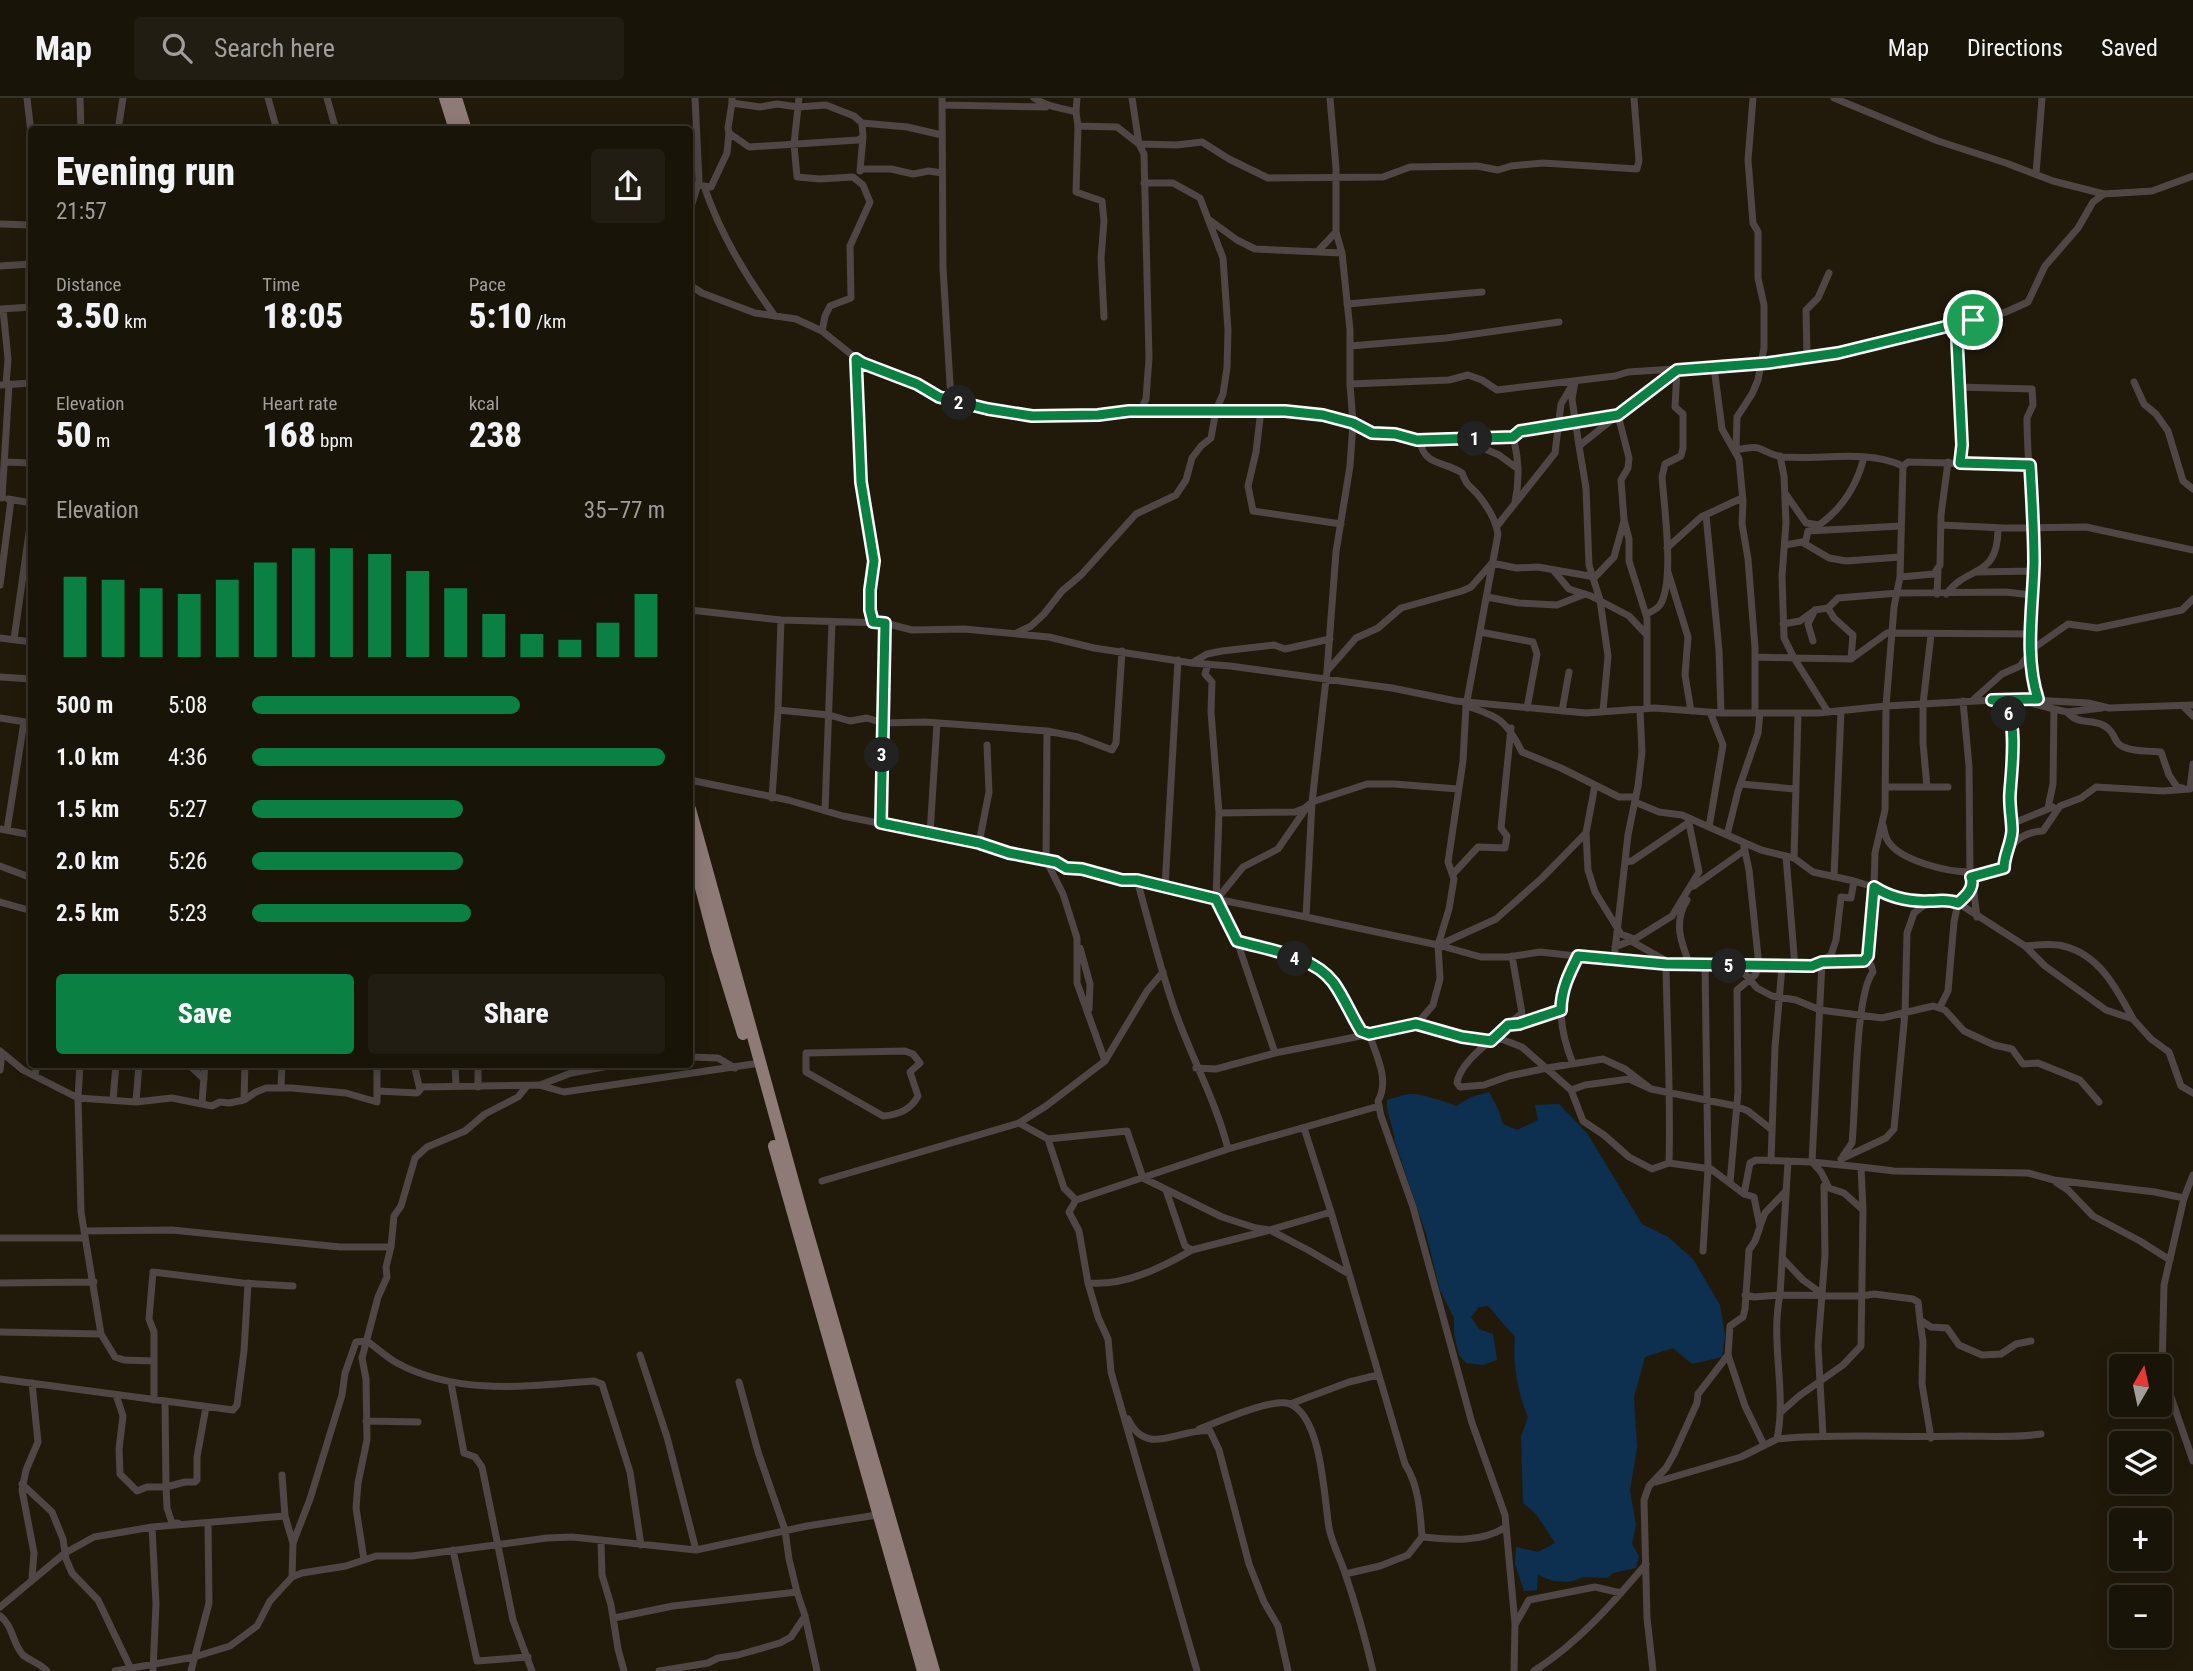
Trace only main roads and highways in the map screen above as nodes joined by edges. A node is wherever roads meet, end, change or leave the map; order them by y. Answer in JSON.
{"nodes":[{"id":1,"x":445,"y":98,"type":"edge"},
{"id":2,"x":456,"y":98,"type":"edge"},
{"id":3,"x":454,"y":126,"type":"edge"},
{"id":4,"x":465,"y":126,"type":"edge"},
{"id":5,"x":693,"y":821,"type":"edge"},
{"id":6,"x":693,"y":873,"type":"edge"},
{"id":7,"x":695,"y":891,"type":"edge"},
{"id":8,"x":756,"y":1064,"type":"junction"},
{"id":9,"x":892,"y":1546,"type":"junction"},
{"id":10,"x":923,"y":1671,"type":"edge"},
{"id":11,"x":934,"y":1671,"type":"edge"}],
"edges":[{"from":1,"to":3,"type":"highway"},
{"from":2,"to":4,"type":"highway"},
{"from":5,"to":8,"type":"highway"},
{"from":6,"to":7,"type":"highway"},
{"from":7,"to":8,"type":"highway"},
{"from":8,"to":9,"type":"highway"},
{"from":8,"to":9,"type":"highway"},
{"from":9,"to":10,"type":"highway"},
{"from":9,"to":11,"type":"highway"}]}
